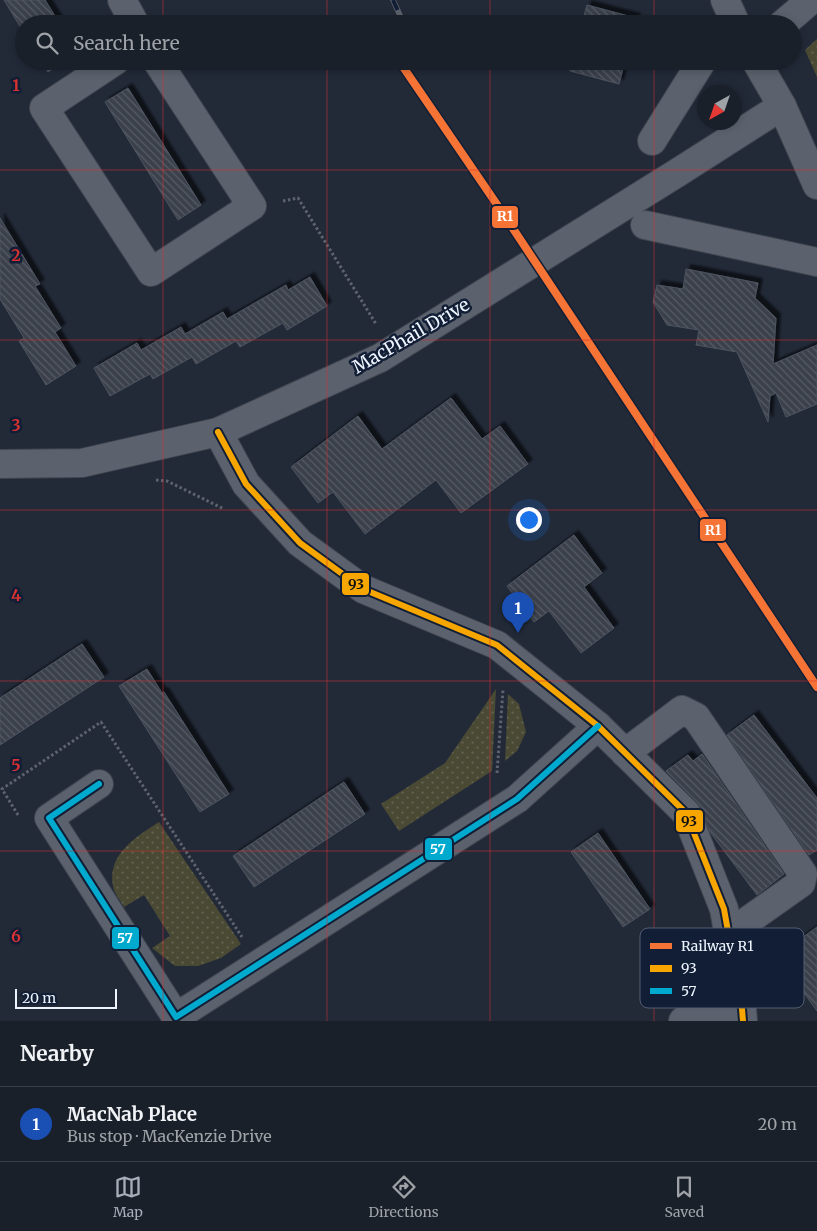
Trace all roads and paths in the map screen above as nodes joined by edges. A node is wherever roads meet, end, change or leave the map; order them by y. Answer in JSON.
{"nodes":[{"id":1,"x":122,"y":0,"type":"edge"},
{"id":2,"x":811,"y":0,"type":"edge"},
{"id":3,"x":130,"y":15,"type":"edge"},
{"id":4,"x":794,"y":15,"type":"edge"},
{"id":5,"x":101,"y":70,"type":"edge"},
{"id":6,"x":163,"y":70,"type":"edge"},
{"id":7,"x":696,"y":70,"type":"edge"},
{"id":8,"x":761,"y":70,"type":"edge"},
{"id":9,"x":782,"y":106,"type":"junction"},
{"id":10,"x":652,"y":141,"type":"dead end"},
{"id":11,"x":817,"y":185,"type":"edge"},
{"id":12,"x":252,"y":206,"type":"junction"},
{"id":13,"x":645,"y":225,"type":"dead end"},
{"id":14,"x":817,"y":262,"type":"edge"},
{"id":15,"x":393,"y":350,"type":"junction"},
{"id":16,"x":218,"y":432,"type":"junction"},
{"id":17,"x":0,"y":464,"type":"edge"},
{"id":18,"x":148,"y":479,"type":"dead end"},
{"id":19,"x":231,"y":513,"type":"dead end"},
{"id":20,"x":504,"y":684,"type":"dead end"},
{"id":21,"x":598,"y":726,"type":"junction"},
{"id":22,"x":625,"y":753,"type":"junction"},
{"id":23,"x":490,"y":777,"type":"dead end"},
{"id":24,"x":98,"y":784,"type":"dead end"},
{"id":25,"x":23,"y":822,"type":"dead end"},
{"id":26,"x":728,"y":928,"type":"edge"},
{"id":27,"x":737,"y":928,"type":"edge"},
{"id":28,"x":243,"y":938,"type":"dead end"},
{"id":29,"x":742,"y":1015,"type":"edge"},
{"id":30,"x":683,"y":1021,"type":"edge"}],
"edges":[{"from":1,"to":3,"type":"street"},
{"from":2,"to":4,"type":"street"},
{"from":5,"to":12,"type":"street"},
{"from":6,"to":12,"type":"street"},
{"from":7,"to":10,"type":"street"},
{"from":8,"to":9,"type":"street"},
{"from":9,"to":11,"type":"street"},
{"from":9,"to":15,"type":"street","name":"MacPhail Drive"},
{"from":12,"to":15,"type":"path"},
{"from":13,"to":14,"type":"street"},
{"from":15,"to":16,"type":"street","name":"MacPhail Drive"},
{"from":16,"to":17,"type":"street","name":"MacPhail Drive"},
{"from":16,"to":21,"type":"street"},
{"from":18,"to":19,"type":"path"},
{"from":20,"to":23,"type":"path"},
{"from":21,"to":22,"type":"street"},
{"from":21,"to":24,"type":"street"},
{"from":22,"to":26,"type":"street"},
{"from":22,"to":27,"type":"street"},
{"from":25,"to":28,"type":"path"},
{"from":29,"to":30,"type":"street"}]}
